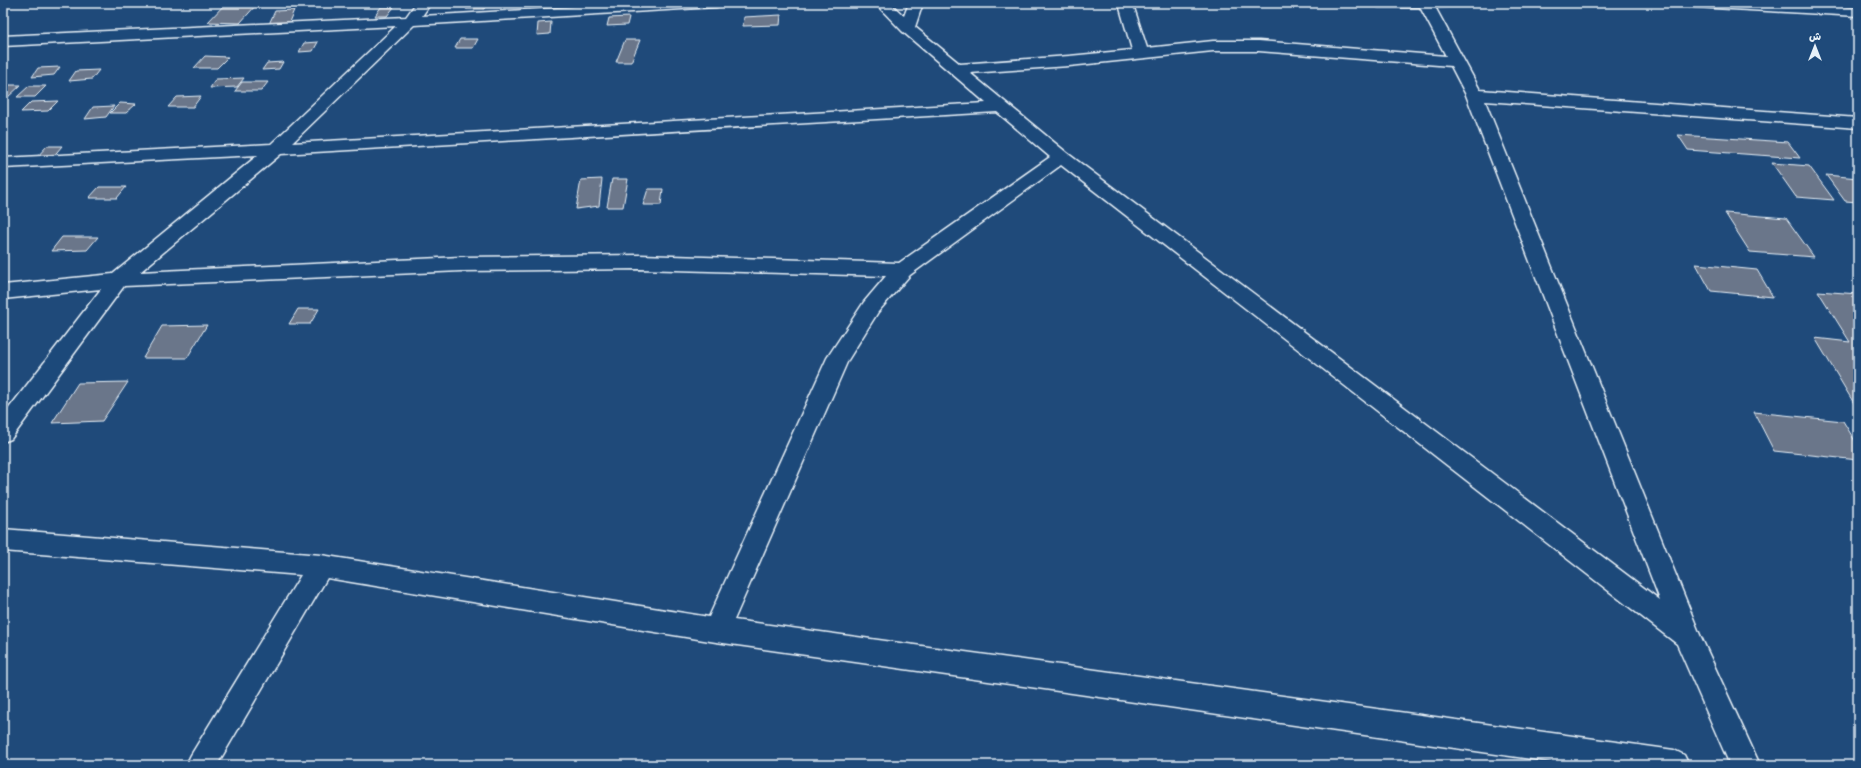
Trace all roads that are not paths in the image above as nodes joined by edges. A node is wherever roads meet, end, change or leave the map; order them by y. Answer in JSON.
{"nodes":[{"id":1,"x":424,"y":3,"type":"edge"},
{"id":2,"x":716,"y":3,"type":"edge"},
{"id":3,"x":882,"y":3,"type":"edge"},
{"id":4,"x":916,"y":3,"type":"edge"},
{"id":5,"x":1131,"y":3,"type":"edge"},
{"id":6,"x":1379,"y":3,"type":"edge"},
{"id":7,"x":1457,"y":3,"type":"edge"},
{"id":8,"x":1695,"y":3,"type":"edge"},
{"id":9,"x":1425,"y":4,"type":"edge"},
{"id":10,"x":1858,"y":12,"type":"edge"},
{"id":11,"x":410,"y":21,"type":"junction"},
{"id":12,"x":907,"y":28,"type":"junction"},
{"id":13,"x":3,"y":41,"type":"edge"},
{"id":14,"x":1141,"y":54,"type":"junction"},
{"id":15,"x":1456,"y":62,"type":"junction"},
{"id":16,"x":955,"y":69,"type":"junction"},
{"id":17,"x":1474,"y":95,"type":"junction"},
{"id":18,"x":1000,"y":107,"type":"junction"},
{"id":19,"x":1858,"y":123,"type":"edge"},
{"id":20,"x":276,"y":149,"type":"junction"},
{"id":21,"x":1061,"y":157,"type":"junction"},
{"id":22,"x":3,"y":163,"type":"edge"},
{"id":23,"x":903,"y":270,"type":"junction"},
{"id":24,"x":118,"y":280,"type":"junction"},
{"id":25,"x":3,"y":292,"type":"edge"},
{"id":26,"x":3,"y":433,"type":"edge"},
{"id":27,"x":3,"y":540,"type":"edge"},
{"id":28,"x":321,"y":566,"type":"junction"},
{"id":29,"x":716,"y":630,"type":"junction"},
{"id":30,"x":1687,"y":636,"type":"junction"},
{"id":31,"x":201,"y":765,"type":"edge"},
{"id":32,"x":1674,"y":765,"type":"edge"},
{"id":33,"x":1744,"y":765,"type":"edge"}],
"edges":[{"from":1,"to":11,"type":"street"},
{"from":2,"to":11,"type":"street"},
{"from":3,"to":12,"type":"street"},
{"from":4,"to":12,"type":"street"},
{"from":5,"to":14,"type":"street"},
{"from":6,"to":9,"type":"street"},
{"from":7,"to":9,"type":"street"},
{"from":8,"to":10,"type":"street"},
{"from":9,"to":15,"type":"street"},
{"from":11,"to":13,"type":"street"},
{"from":11,"to":20,"type":"street"},
{"from":12,"to":16,"type":"street"},
{"from":14,"to":15,"type":"street"},
{"from":14,"to":16,"type":"street"},
{"from":15,"to":17,"type":"street"},
{"from":16,"to":18,"type":"street"},
{"from":17,"to":19,"type":"street"},
{"from":17,"to":30,"type":"street"},
{"from":18,"to":20,"type":"street"},
{"from":18,"to":21,"type":"street"},
{"from":20,"to":22,"type":"street"},
{"from":20,"to":24,"type":"street"},
{"from":21,"to":23,"type":"street"},
{"from":21,"to":30,"type":"street"},
{"from":23,"to":24,"type":"street"},
{"from":23,"to":29,"type":"street"},
{"from":24,"to":25,"type":"street"},
{"from":24,"to":26,"type":"street"},
{"from":27,"to":28,"type":"street"},
{"from":28,"to":29,"type":"street"},
{"from":28,"to":31,"type":"street"},
{"from":29,"to":32,"type":"street"},
{"from":30,"to":33,"type":"street"}]}
